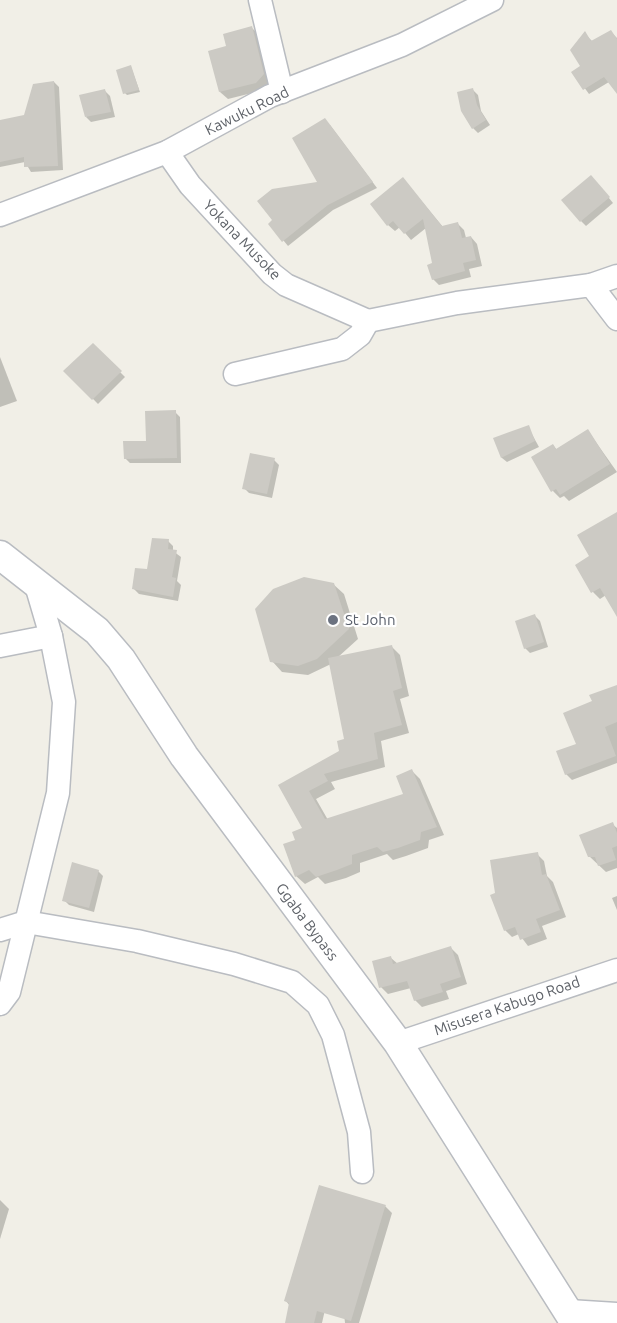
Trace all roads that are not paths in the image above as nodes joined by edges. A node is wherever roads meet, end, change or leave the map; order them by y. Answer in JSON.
{"nodes":[{"id":1,"x":260,"y":0,"type":"edge"},
{"id":2,"x":492,"y":0,"type":"edge"},
{"id":3,"x":282,"y":92,"type":"junction"},
{"id":4,"x":167,"y":152,"type":"junction"},
{"id":5,"x":0,"y":215,"type":"edge"},
{"id":6,"x":617,"y":276,"type":"edge"},
{"id":7,"x":591,"y":285,"type":"junction"},
{"id":8,"x":617,"y":319,"type":"edge"},
{"id":9,"x":368,"y":321,"type":"junction"},
{"id":10,"x":235,"y":374,"type":"dead end"},
{"id":11,"x":0,"y":555,"type":"edge"},
{"id":12,"x":36,"y":585,"type":"junction"},
{"id":13,"x":51,"y":636,"type":"junction"},
{"id":14,"x":0,"y":646,"type":"edge"},
{"id":15,"x":26,"y":922,"type":"junction"},
{"id":16,"x":0,"y":930,"type":"edge"},
{"id":17,"x":617,"y":970,"type":"edge"},
{"id":18,"x":0,"y":1004,"type":"edge"},
{"id":19,"x":398,"y":1043,"type":"junction"},
{"id":20,"x":363,"y":1172,"type":"dead end"},
{"id":21,"x":617,"y":1314,"type":"edge"},
{"id":22,"x":572,"y":1317,"type":"edge"}],
"edges":[{"from":1,"to":3,"type":"street"},
{"from":2,"to":3,"type":"street","name":"Kawuku Road"},
{"from":3,"to":4,"type":"street","name":"Kawuku Road"},
{"from":4,"to":5,"type":"street","name":"Kawuku Road"},
{"from":4,"to":9,"type":"street","name":"Yokana Musoke"},
{"from":6,"to":7,"type":"street"},
{"from":7,"to":8,"type":"street"},
{"from":7,"to":9,"type":"street"},
{"from":9,"to":10,"type":"street"},
{"from":11,"to":12,"type":"street","name":"Ggaba Bypass"},
{"from":12,"to":13,"type":"street"},
{"from":12,"to":19,"type":"street","name":"Ggaba Bypass"},
{"from":13,"to":14,"type":"street"},
{"from":13,"to":15,"type":"street"},
{"from":15,"to":16,"type":"street"},
{"from":15,"to":18,"type":"street"},
{"from":15,"to":20,"type":"street"},
{"from":17,"to":19,"type":"street","name":"Misusera Kabugo Road"},
{"from":19,"to":22,"type":"street","name":"Ggaba Bypass"},
{"from":21,"to":22,"type":"street"}]}
